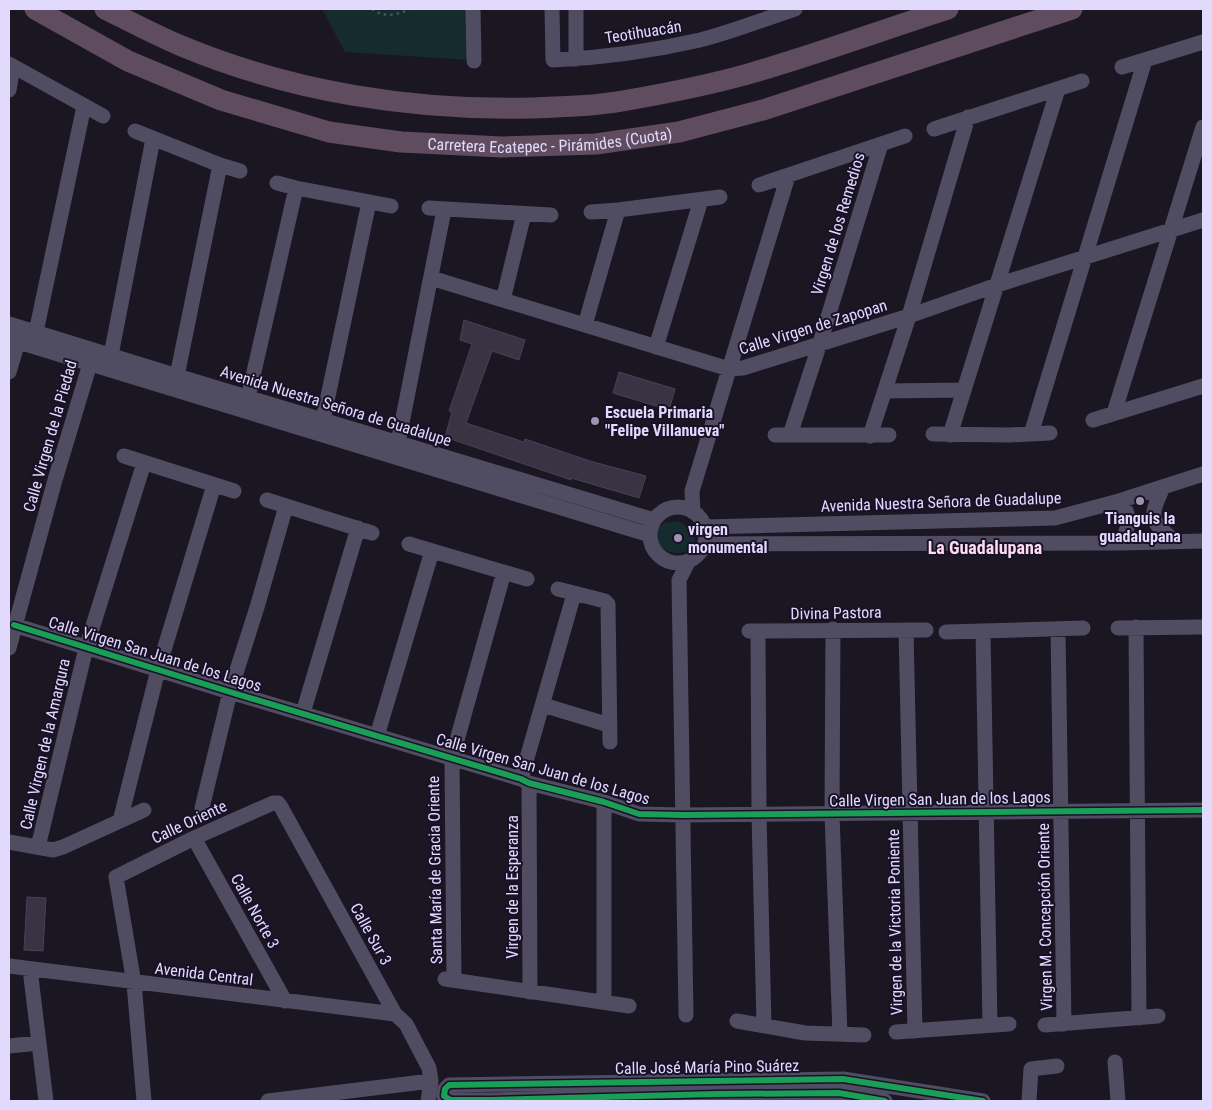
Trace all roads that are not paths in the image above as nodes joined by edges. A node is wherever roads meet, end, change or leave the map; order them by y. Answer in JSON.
{"nodes":[{"id":1,"x":35,"y":9,"type":"edge"},
{"id":2,"x":105,"y":9,"type":"edge"},
{"id":3,"x":473,"y":9,"type":"edge"},
{"id":4,"x":552,"y":9,"type":"edge"},
{"id":5,"x":576,"y":9,"type":"edge"},
{"id":6,"x":795,"y":9,"type":"edge"},
{"id":7,"x":948,"y":9,"type":"edge"},
{"id":8,"x":1072,"y":9,"type":"edge"},
{"id":9,"x":1203,"y":42,"type":"edge"},
{"id":10,"x":576,"y":59,"type":"junction"},
{"id":11,"x":1146,"y":60,"type":"junction"},
{"id":12,"x":474,"y":61,"type":"dead end"},
{"id":13,"x":11,"y":65,"type":"edge"},
{"id":14,"x":1122,"y":67,"type":"dead end"},
{"id":15,"x":1082,"y":81,"type":"dead end"},
{"id":16,"x":1058,"y":88,"type":"junction"},
{"id":17,"x":9,"y":90,"type":"edge"},
{"id":18,"x":84,"y":106,"type":"junction"},
{"id":19,"x":103,"y":116,"type":"dead end"},
{"id":20,"x":968,"y":118,"type":"junction"},
{"id":21,"x":1203,"y":127,"type":"edge"},
{"id":22,"x":934,"y":129,"type":"dead end"},
{"id":23,"x":135,"y":131,"type":"dead end"},
{"id":24,"x":905,"y":136,"type":"dead end"},
{"id":25,"x":153,"y":139,"type":"junction"},
{"id":26,"x":881,"y":144,"type":"junction"},
{"id":27,"x":220,"y":166,"type":"junction"},
{"id":28,"x":240,"y":172,"type":"dead end"},
{"id":29,"x":788,"y":176,"type":"junction"},
{"id":30,"x":277,"y":183,"type":"dead end"},
{"id":31,"x":758,"y":185,"type":"dead end"},
{"id":32,"x":296,"y":188,"type":"junction"},
{"id":33,"x":720,"y":197,"type":"dead end"},
{"id":34,"x":702,"y":200,"type":"junction"},
{"id":35,"x":369,"y":202,"type":"junction"},
{"id":36,"x":391,"y":206,"type":"dead end"},
{"id":37,"x":429,"y":208,"type":"dead end"},
{"id":38,"x":444,"y":210,"type":"junction"},
{"id":39,"x":618,"y":210,"type":"junction"},
{"id":40,"x":590,"y":212,"type":"dead end"},
{"id":41,"x":524,"y":214,"type":"junction"},
{"id":42,"x":552,"y":215,"type":"dead end"},
{"id":43,"x":1203,"y":220,"type":"edge"},
{"id":44,"x":1172,"y":231,"type":"junction"},
{"id":45,"x":1084,"y":258,"type":"junction"},
{"id":46,"x":431,"y":278,"type":"junction"},
{"id":47,"x":997,"y":285,"type":"junction"},
{"id":48,"x":503,"y":300,"type":"junction"},
{"id":49,"x":909,"y":316,"type":"junction"},
{"id":50,"x":9,"y":324,"type":"edge"},
{"id":51,"x":585,"y":325,"type":"junction"},
{"id":52,"x":36,"y":332,"type":"junction"},
{"id":53,"x":13,"y":340,"type":"edge"},
{"id":54,"x":820,"y":343,"type":"junction"},
{"id":55,"x":656,"y":347,"type":"junction"},
{"id":56,"x":111,"y":355,"type":"junction"},
{"id":57,"x":92,"y":358,"type":"junction"},
{"id":58,"x":729,"y":369,"type":"junction"},
{"id":59,"x":9,"y":372,"type":"edge"},
{"id":60,"x":177,"y":376,"type":"junction"},
{"id":61,"x":1203,"y":386,"type":"edge"},
{"id":62,"x":964,"y":390,"type":"junction"},
{"id":63,"x":885,"y":391,"type":"junction"},
{"id":64,"x":248,"y":398,"type":"junction"},
{"id":65,"x":1114,"y":413,"type":"junction"},
{"id":66,"x":323,"y":420,"type":"junction"},
{"id":67,"x":1093,"y":420,"type":"dead end"},
{"id":68,"x":1050,"y":433,"type":"dead end"},
{"id":69,"x":933,"y":434,"type":"dead end"},
{"id":70,"x":1031,"y":434,"type":"junction"},
{"id":71,"x":890,"y":435,"type":"dead end"},
{"id":72,"x":950,"y":435,"type":"junction"},
{"id":73,"x":870,"y":436,"type":"junction"},
{"id":74,"x":398,"y":443,"type":"junction"},
{"id":75,"x":124,"y":456,"type":"dead end"},
{"id":76,"x":144,"y":463,"type":"junction"},
{"id":77,"x":1203,"y":474,"type":"edge"},
{"id":78,"x":214,"y":485,"type":"junction"},
{"id":79,"x":1164,"y":487,"type":"junction"},
{"id":80,"x":234,"y":490,"type":"dead end"},
{"id":81,"x":692,"y":491,"type":"junction"},
{"id":82,"x":266,"y":500,"type":"dead end"},
{"id":83,"x":1118,"y":501,"type":"junction"},
{"id":84,"x":286,"y":506,"type":"junction"},
{"id":85,"x":677,"y":507,"type":"junction"},
{"id":86,"x":693,"y":512,"type":"junction"},
{"id":87,"x":654,"y":520,"type":"junction"},
{"id":88,"x":705,"y":528,"type":"junction"},
{"id":89,"x":650,"y":534,"type":"junction"},
{"id":90,"x":1175,"y":541,"type":"junction"},
{"id":91,"x":1203,"y":541,"type":"edge"},
{"id":92,"x":1122,"y":543,"type":"junction"},
{"id":93,"x":409,"y":544,"type":"dead end"},
{"id":94,"x":705,"y":544,"type":"junction"},
{"id":95,"x":432,"y":552,"type":"junction"},
{"id":96,"x":669,"y":562,"type":"junction"},
{"id":97,"x":688,"y":562,"type":"junction"},
{"id":98,"x":504,"y":572,"type":"junction"},
{"id":99,"x":527,"y":579,"type":"dead end"},
{"id":100,"x":679,"y":580,"type":"junction"},
{"id":101,"x":558,"y":589,"type":"dead end"},
{"id":102,"x":574,"y":594,"type":"junction"},
{"id":103,"x":14,"y":625,"type":"junction"},
{"id":104,"x":1136,"y":627,"type":"junction"},
{"id":105,"x":1203,"y":627,"type":"edge"},
{"id":106,"x":1083,"y":628,"type":"dead end"},
{"id":107,"x":1118,"y":628,"type":"dead end"},
{"id":108,"x":1058,"y":629,"type":"junction"},
{"id":109,"x":833,"y":630,"type":"junction"},
{"id":110,"x":906,"y":630,"type":"junction"},
{"id":111,"x":926,"y":630,"type":"dead end"},
{"id":112,"x":983,"y":631,"type":"junction"},
{"id":113,"x":946,"y":632,"type":"dead end"},
{"id":114,"x":9,"y":648,"type":"edge"},
{"id":115,"x":86,"y":648,"type":"junction"},
{"id":116,"x":158,"y":670,"type":"junction"},
{"id":117,"x":230,"y":692,"type":"junction"},
{"id":118,"x":543,"y":705,"type":"junction"},
{"id":119,"x":303,"y":713,"type":"junction"},
{"id":120,"x":609,"y":725,"type":"junction"},
{"id":121,"x":377,"y":736,"type":"junction"},
{"id":122,"x":610,"y":742,"type":"dead end"},
{"id":123,"x":452,"y":758,"type":"junction"},
{"id":124,"x":525,"y":781,"type":"junction"},
{"id":125,"x":604,"y":802,"type":"junction"},
{"id":126,"x":278,"y":803,"type":"joint"},
{"id":127,"x":202,"y":808,"type":"dead end"},
{"id":128,"x":144,"y":810,"type":"dead end"},
{"id":129,"x":1203,"y":810,"type":"edge"},
{"id":130,"x":1137,"y":811,"type":"junction"},
{"id":131,"x":986,"y":812,"type":"junction"},
{"id":132,"x":1061,"y":812,"type":"junction"},
{"id":133,"x":909,"y":813,"type":"junction"},
{"id":134,"x":759,"y":814,"type":"junction"},
{"id":135,"x":832,"y":814,"type":"junction"},
{"id":136,"x":682,"y":815,"type":"junction"},
{"id":137,"x":120,"y":821,"type":"junction"},
{"id":138,"x":194,"y":838,"type":"junction"},
{"id":139,"x":9,"y":842,"type":"edge"},
{"id":140,"x":38,"y":847,"type":"junction"},
{"id":141,"x":9,"y":966,"type":"edge"},
{"id":142,"x":30,"y":969,"type":"junction"},
{"id":143,"x":134,"y":983,"type":"junction"},
{"id":144,"x":530,"y":992,"type":"junction"},
{"id":145,"x":284,"y":1001,"type":"junction"},
{"id":146,"x":604,"y":1002,"type":"junction"},
{"id":147,"x":629,"y":1006,"type":"dead end"},
{"id":148,"x":395,"y":1014,"type":"junction"},
{"id":149,"x":686,"y":1014,"type":"dead end"},
{"id":150,"x":1158,"y":1016,"type":"dead end"},
{"id":151,"x":1139,"y":1018,"type":"junction"},
{"id":152,"x":737,"y":1022,"type":"dead end"},
{"id":153,"x":1009,"y":1024,"type":"dead end"},
{"id":154,"x":1064,"y":1024,"type":"junction"},
{"id":155,"x":764,"y":1025,"type":"junction"},
{"id":156,"x":1045,"y":1025,"type":"dead end"},
{"id":157,"x":990,"y":1026,"type":"junction"},
{"id":158,"x":915,"y":1031,"type":"junction"},
{"id":159,"x":896,"y":1032,"type":"dead end"},
{"id":160,"x":840,"y":1034,"type":"junction"},
{"id":161,"x":864,"y":1035,"type":"dead end"},
{"id":162,"x":39,"y":1043,"type":"junction"},
{"id":163,"x":9,"y":1046,"type":"edge"},
{"id":164,"x":1115,"y":1062,"type":"dead end"},
{"id":165,"x":1057,"y":1066,"type":"dead end"},
{"id":166,"x":431,"y":1081,"type":"junction"},
{"id":167,"x":715,"y":1092,"type":"edge"},
{"id":168,"x":305,"y":1099,"type":"edge"},
{"id":169,"x":491,"y":1100,"type":"edge"},
{"id":170,"x":46,"y":1101,"type":"edge"},
{"id":171,"x":144,"y":1101,"type":"edge"},
{"id":172,"x":268,"y":1101,"type":"edge"},
{"id":173,"x":428,"y":1101,"type":"edge"},
{"id":174,"x":885,"y":1101,"type":"edge"},
{"id":175,"x":983,"y":1101,"type":"edge"},
{"id":176,"x":1029,"y":1101,"type":"edge"},
{"id":177,"x":1118,"y":1101,"type":"edge"}],
"edges":[{"from":1,"to":8,"type":"highway","name":"Carretera Ecatepec - Pirámides (Cuota)"},
{"from":2,"to":7,"type":"highway","name":"Carretera Ecatepec - Pirámides (Cuota)"},
{"from":3,"to":12,"type":"street"},
{"from":4,"to":10,"type":"street","name":"Teotihuacán"},
{"from":5,"to":10,"type":"street"},
{"from":6,"to":10,"type":"street","name":"Teotihuacán"},
{"from":9,"to":11,"type":"street"},
{"from":11,"to":14,"type":"street"},
{"from":11,"to":45,"type":"street"},
{"from":13,"to":17,"type":"street"},
{"from":13,"to":18,"type":"street"},
{"from":15,"to":16,"type":"street"},
{"from":16,"to":20,"type":"street"},
{"from":16,"to":47,"type":"street"},
{"from":18,"to":19,"type":"street"},
{"from":18,"to":52,"type":"street"},
{"from":20,"to":22,"type":"street"},
{"from":20,"to":49,"type":"street"},
{"from":21,"to":44,"type":"street"},
{"from":23,"to":25,"type":"street"},
{"from":24,"to":26,"type":"street","name":"Virgen de los Remedios"},
{"from":25,"to":27,"type":"street"},
{"from":25,"to":56,"type":"street"},
{"from":26,"to":29,"type":"street","name":"Virgen de los Remedios"},
{"from":26,"to":54,"type":"street","name":"Virgen de los Remedios"},
{"from":27,"to":28,"type":"street"},
{"from":27,"to":60,"type":"street"},
{"from":29,"to":31,"type":"street","name":"Virgen de los Remedios"},
{"from":29,"to":58,"type":"street"},
{"from":30,"to":32,"type":"street"},
{"from":32,"to":35,"type":"street"},
{"from":32,"to":64,"type":"street"},
{"from":33,"to":34,"type":"street"},
{"from":34,"to":39,"type":"street"},
{"from":34,"to":55,"type":"street"},
{"from":35,"to":36,"type":"street"},
{"from":35,"to":66,"type":"street"},
{"from":37,"to":38,"type":"street"},
{"from":38,"to":41,"type":"street"},
{"from":38,"to":46,"type":"street"},
{"from":39,"to":40,"type":"street"},
{"from":39,"to":51,"type":"street"},
{"from":41,"to":42,"type":"street"},
{"from":41,"to":48,"type":"street"},
{"from":43,"to":44,"type":"street","name":"Calle Virgen de Zapopan"},
{"from":44,"to":45,"type":"street","name":"Calle Virgen de Zapopan"},
{"from":44,"to":65,"type":"street"},
{"from":45,"to":47,"type":"street","name":"Calle Virgen de Zapopan"},
{"from":45,"to":70,"type":"street"},
{"from":46,"to":48,"type":"street","name":"Calle Virgen de Zapopan"},
{"from":46,"to":74,"type":"street"},
{"from":47,"to":49,"type":"street","name":"Calle Virgen de Zapopan"},
{"from":47,"to":62,"type":"street"},
{"from":48,"to":51,"type":"street","name":"Calle Virgen de Zapopan"},
{"from":49,"to":54,"type":"street","name":"Calle Virgen de Zapopan"},
{"from":49,"to":63,"type":"street"},
{"from":50,"to":52,"type":"street","name":"Avenida Nuestra Señora de Guadalupe"},
{"from":51,"to":55,"type":"street","name":"Calle Virgen de Zapopan"},
{"from":52,"to":57,"type":"street","name":"Avenida Nuestra Señora de Guadalupe"},
{"from":53,"to":57,"type":"street","name":"Avenida Nuestra Señora de Guadalupe"},
{"from":53,"to":59,"type":"street"},
{"from":54,"to":58,"type":"street","name":"Calle Virgen de Zapopan"},
{"from":54,"to":73,"type":"street","name":"Virgen de los Remedios"},
{"from":55,"to":58,"type":"street","name":"Calle Virgen de Zapopan"},
{"from":56,"to":57,"type":"street","name":"Avenida Nuestra Señora de Guadalupe"},
{"from":56,"to":60,"type":"street","name":"Avenida Nuestra Señora de Guadalupe"},
{"from":57,"to":89,"type":"street","name":"Avenida Nuestra Señora de Guadalupe"},
{"from":57,"to":103,"type":"street","name":"Calle Virgen de la Piedad"},
{"from":58,"to":81,"type":"street"},
{"from":60,"to":64,"type":"street","name":"Avenida Nuestra Señora de Guadalupe"},
{"from":61,"to":65,"type":"street"},
{"from":62,"to":63,"type":"street"},
{"from":62,"to":72,"type":"street"},
{"from":63,"to":73,"type":"street"},
{"from":64,"to":66,"type":"street","name":"Avenida Nuestra Señora de Guadalupe"},
{"from":65,"to":67,"type":"street"},
{"from":66,"to":74,"type":"street","name":"Avenida Nuestra Señora de Guadalupe"},
{"from":68,"to":70,"type":"street"},
{"from":69,"to":72,"type":"street"},
{"from":70,"to":72,"type":"street"},
{"from":71,"to":73,"type":"street"},
{"from":74,"to":87,"type":"street","name":"Avenida Nuestra Señora de Guadalupe"},
{"from":75,"to":76,"type":"street"},
{"from":76,"to":78,"type":"street"},
{"from":76,"to":115,"type":"street","name":"Calle Virgen de la Amargura"},
{"from":77,"to":79,"type":"street","name":"Avenida Nuestra Señora de Guadalupe"},
{"from":78,"to":80,"type":"street"},
{"from":78,"to":116,"type":"street"},
{"from":79,"to":83,"type":"street","name":"Avenida Nuestra Señora de Guadalupe"},
{"from":79,"to":90,"type":"street"},
{"from":81,"to":85,"type":"street"},
{"from":81,"to":86,"type":"street"},
{"from":82,"to":84,"type":"street"},
{"from":83,"to":88,"type":"street","name":"Avenida Nuestra Señora de Guadalupe"},
{"from":83,"to":92,"type":"street"},
{"from":84,"to":117,"type":"street"},
{"from":84,"to":119,"type":"street"},
{"from":85,"to":86,"type":"street"},
{"from":85,"to":87,"type":"street"},
{"from":86,"to":88,"type":"street"},
{"from":87,"to":89,"type":"street"},
{"from":88,"to":94,"type":"street"},
{"from":89,"to":96,"type":"street"},
{"from":90,"to":91,"type":"street"},
{"from":90,"to":92,"type":"street"},
{"from":92,"to":94,"type":"street"},
{"from":93,"to":95,"type":"street"},
{"from":94,"to":97,"type":"street"},
{"from":95,"to":98,"type":"street"},
{"from":95,"to":121,"type":"street"},
{"from":96,"to":97,"type":"street"},
{"from":96,"to":100,"type":"street"},
{"from":97,"to":100,"type":"street"},
{"from":98,"to":99,"type":"street"},
{"from":98,"to":123,"type":"street","name":"Santa María de Gracia Oriente"},
{"from":100,"to":136,"type":"street"},
{"from":101,"to":102,"type":"street"},
{"from":102,"to":118,"type":"street","name":"Virgen de la Esperanza"},
{"from":102,"to":120,"type":"street"},
{"from":103,"to":114,"type":"street","name":"Calle Virgen de la Piedad"},
{"from":103,"to":115,"type":"street","name":"Calle Virgen San Juan de los Lagos"},
{"from":104,"to":105,"type":"street"},
{"from":104,"to":107,"type":"street"},
{"from":104,"to":130,"type":"street"},
{"from":106,"to":108,"type":"street"},
{"from":108,"to":112,"type":"street"},
{"from":108,"to":132,"type":"street","name":"Virgen M. Concepción Oriente"},
{"from":109,"to":110,"type":"street","name":"Divina Pastora"},
{"from":109,"to":134,"type":"street","name":"Divina Pastora"},
{"from":109,"to":135,"type":"street"},
{"from":110,"to":111,"type":"street","name":"Divina Pastora"},
{"from":110,"to":133,"type":"street","name":"Virgen de la Victoria Poniente"},
{"from":112,"to":113,"type":"street"},
{"from":112,"to":131,"type":"street"},
{"from":115,"to":116,"type":"street","name":"Calle Virgen San Juan de los Lagos"},
{"from":115,"to":140,"type":"street","name":"Calle Virgen de la Amargura"},
{"from":116,"to":117,"type":"street","name":"Calle Virgen San Juan de los Lagos"},
{"from":116,"to":137,"type":"street"},
{"from":117,"to":119,"type":"street","name":"Calle Virgen San Juan de los Lagos"},
{"from":117,"to":127,"type":"street"},
{"from":118,"to":120,"type":"street"},
{"from":118,"to":124,"type":"street","name":"Virgen de la Esperanza"},
{"from":119,"to":121,"type":"street","name":"Calle Virgen San Juan de los Lagos"},
{"from":120,"to":122,"type":"street"},
{"from":121,"to":123,"type":"street","name":"Calle Virgen San Juan de los Lagos"},
{"from":123,"to":124,"type":"street","name":"Calle Virgen San Juan de los Lagos"},
{"from":123,"to":144,"type":"street","name":"Santa María de Gracia Oriente"},
{"from":124,"to":125,"type":"street","name":"Calle Virgen San Juan de los Lagos"},
{"from":124,"to":144,"type":"street","name":"Virgen de la Esperanza"},
{"from":125,"to":136,"type":"street","name":"Calle Virgen San Juan de los Lagos"},
{"from":125,"to":146,"type":"street"},
{"from":126,"to":138,"type":"street","name":"Calle Oriente"},
{"from":126,"to":148,"type":"street","name":"Calle Sur 3"},
{"from":128,"to":137,"type":"street"},
{"from":129,"to":130,"type":"street","name":"Calle Virgen San Juan de los Lagos"},
{"from":130,"to":132,"type":"street","name":"Calle Virgen San Juan de los Lagos"},
{"from":130,"to":151,"type":"street"},
{"from":131,"to":132,"type":"street","name":"Calle Virgen San Juan de los Lagos"},
{"from":131,"to":133,"type":"street","name":"Calle Virgen San Juan de los Lagos"},
{"from":131,"to":157,"type":"street"},
{"from":132,"to":154,"type":"street","name":"Virgen M. Concepción Oriente"},
{"from":133,"to":135,"type":"street","name":"Calle Virgen San Juan de los Lagos"},
{"from":133,"to":158,"type":"street","name":"Virgen de la Victoria Poniente"},
{"from":134,"to":135,"type":"street","name":"Calle Virgen San Juan de los Lagos"},
{"from":134,"to":136,"type":"street","name":"Calle Virgen San Juan de los Lagos"},
{"from":134,"to":155,"type":"street"},
{"from":135,"to":160,"type":"street"},
{"from":136,"to":149,"type":"street"},
{"from":137,"to":140,"type":"street"},
{"from":138,"to":143,"type":"street","name":"Calle Oriente"},
{"from":138,"to":145,"type":"street","name":"Calle Norte 3"},
{"from":139,"to":140,"type":"street"},
{"from":141,"to":142,"type":"street","name":"Avenida Central"},
{"from":142,"to":143,"type":"street","name":"Avenida Central"},
{"from":142,"to":162,"type":"street"},
{"from":143,"to":145,"type":"street","name":"Avenida Central"},
{"from":143,"to":171,"type":"street"},
{"from":144,"to":146,"type":"street"},
{"from":145,"to":148,"type":"street","name":"Avenida Central"},
{"from":146,"to":147,"type":"street"},
{"from":148,"to":166,"type":"street","name":"Calle Sur 3"},
{"from":150,"to":151,"type":"street"},
{"from":151,"to":154,"type":"street"},
{"from":152,"to":155,"type":"street"},
{"from":153,"to":157,"type":"street"},
{"from":154,"to":156,"type":"street"},
{"from":155,"to":160,"type":"street"},
{"from":157,"to":158,"type":"street"},
{"from":158,"to":159,"type":"street"},
{"from":160,"to":161,"type":"street"},
{"from":162,"to":163,"type":"street"},
{"from":162,"to":170,"type":"street"},
{"from":164,"to":177,"type":"street"},
{"from":165,"to":176,"type":"street"},
{"from":166,"to":168,"type":"street"},
{"from":166,"to":173,"type":"street"},
{"from":167,"to":169,"type":"street"},
{"from":167,"to":169,"type":"street","name":"Calle José María Pino Suárez"},
{"from":167,"to":174,"type":"street"},
{"from":167,"to":175,"type":"street","name":"Calle José María Pino Suárez"},
{"from":168,"to":172,"type":"street"}]}
